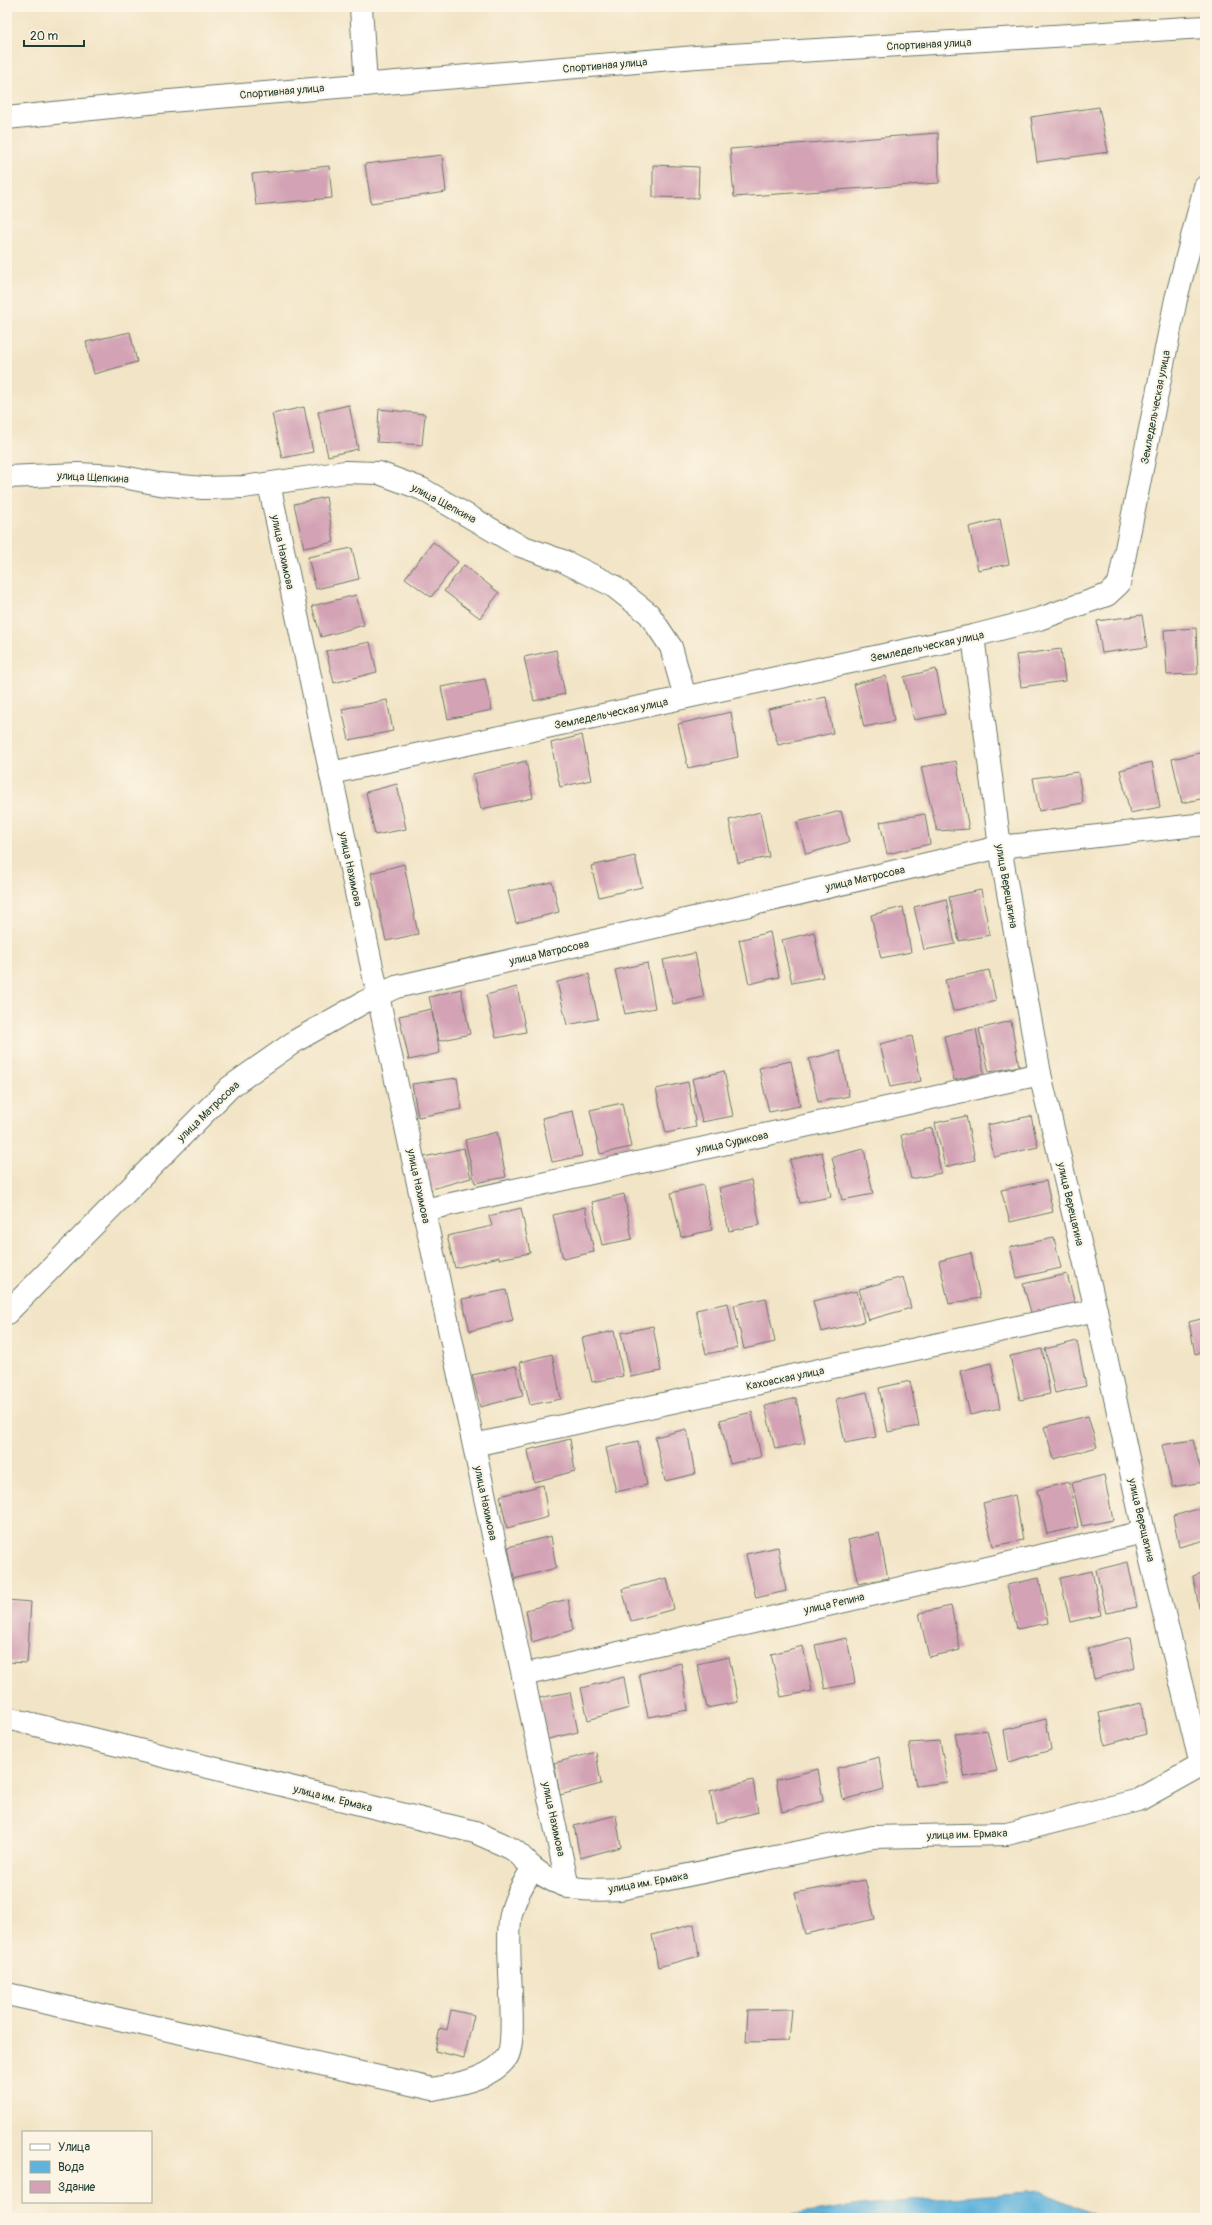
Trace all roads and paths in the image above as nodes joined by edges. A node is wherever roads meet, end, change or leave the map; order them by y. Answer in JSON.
{"nodes":[{"id":1,"x":361,"y":7,"type":"edge"},
{"id":2,"x":1205,"y":27,"type":"edge"},
{"id":3,"x":366,"y":84,"type":"junction"},
{"id":4,"x":7,"y":118,"type":"edge"},
{"id":5,"x":1205,"y":187,"type":"edge"},
{"id":6,"x":7,"y":477,"type":"edge"},
{"id":7,"x":268,"y":484,"type":"junction"},
{"id":8,"x":973,"y":636,"type":"junction"},
{"id":9,"x":685,"y":697,"type":"junction"},
{"id":10,"x":331,"y":773,"type":"junction"},
{"id":11,"x":1205,"y":824,"type":"edge"},
{"id":12,"x":1000,"y":847,"type":"junction"},
{"id":13,"x":378,"y":995,"type":"junction"},
{"id":14,"x":1040,"y":1074,"type":"junction"},
{"id":15,"x":424,"y":1210,"type":"junction"},
{"id":16,"x":1096,"y":1310,"type":"junction"},
{"id":17,"x":7,"y":1313,"type":"edge"},
{"id":18,"x":474,"y":1445,"type":"junction"},
{"id":19,"x":1144,"y":1532,"type":"junction"},
{"id":20,"x":523,"y":1675,"type":"junction"},
{"id":21,"x":7,"y":1718,"type":"edge"},
{"id":22,"x":1203,"y":1764,"type":"edge"},
{"id":23,"x":532,"y":1868,"type":"junction"},
{"id":24,"x":568,"y":1887,"type":"junction"},
{"id":25,"x":7,"y":1994,"type":"edge"}],
"edges":[{"from":1,"to":3,"type":"street"},
{"from":2,"to":3,"type":"street","name":"Спортивная улица"},
{"from":3,"to":4,"type":"street","name":"Спортивная улица"},
{"from":5,"to":8,"type":"street","name":"Земледельческая улица"},
{"from":6,"to":7,"type":"street","name":"улица Щепкина"},
{"from":7,"to":9,"type":"street","name":"улица Щепкина"},
{"from":7,"to":10,"type":"street","name":"улица Нахимова"},
{"from":8,"to":9,"type":"street","name":"Земледельческая улица"},
{"from":8,"to":12,"type":"street","name":"улица Верещагина"},
{"from":9,"to":10,"type":"street","name":"Земледельческая улица"},
{"from":10,"to":13,"type":"street","name":"улица Нахимова"},
{"from":11,"to":12,"type":"street","name":"улица Матросова"},
{"from":12,"to":13,"type":"street","name":"улица Матросова"},
{"from":12,"to":14,"type":"street","name":"улица Верещагина"},
{"from":13,"to":15,"type":"street","name":"улица Нахимова"},
{"from":13,"to":17,"type":"street","name":"улица Матросова"},
{"from":14,"to":15,"type":"street","name":"улица Сурикова"},
{"from":14,"to":16,"type":"street","name":"улица Верещагина"},
{"from":15,"to":18,"type":"street","name":"улица Нахимова"},
{"from":16,"to":18,"type":"street","name":"Каховская улица"},
{"from":16,"to":19,"type":"street","name":"улица Верещагина"},
{"from":18,"to":20,"type":"street","name":"улица Нахимова"},
{"from":19,"to":20,"type":"street","name":"улица Репина"},
{"from":19,"to":22,"type":"street","name":"улица Верещагина"},
{"from":20,"to":24,"type":"street","name":"улица Нахимова"},
{"from":21,"to":23,"type":"street","name":"улица им. Ермака"},
{"from":22,"to":24,"type":"street","name":"улица им. Ермака"},
{"from":23,"to":24,"type":"street","name":"улица им. Ермака"},
{"from":23,"to":25,"type":"street"}]}
